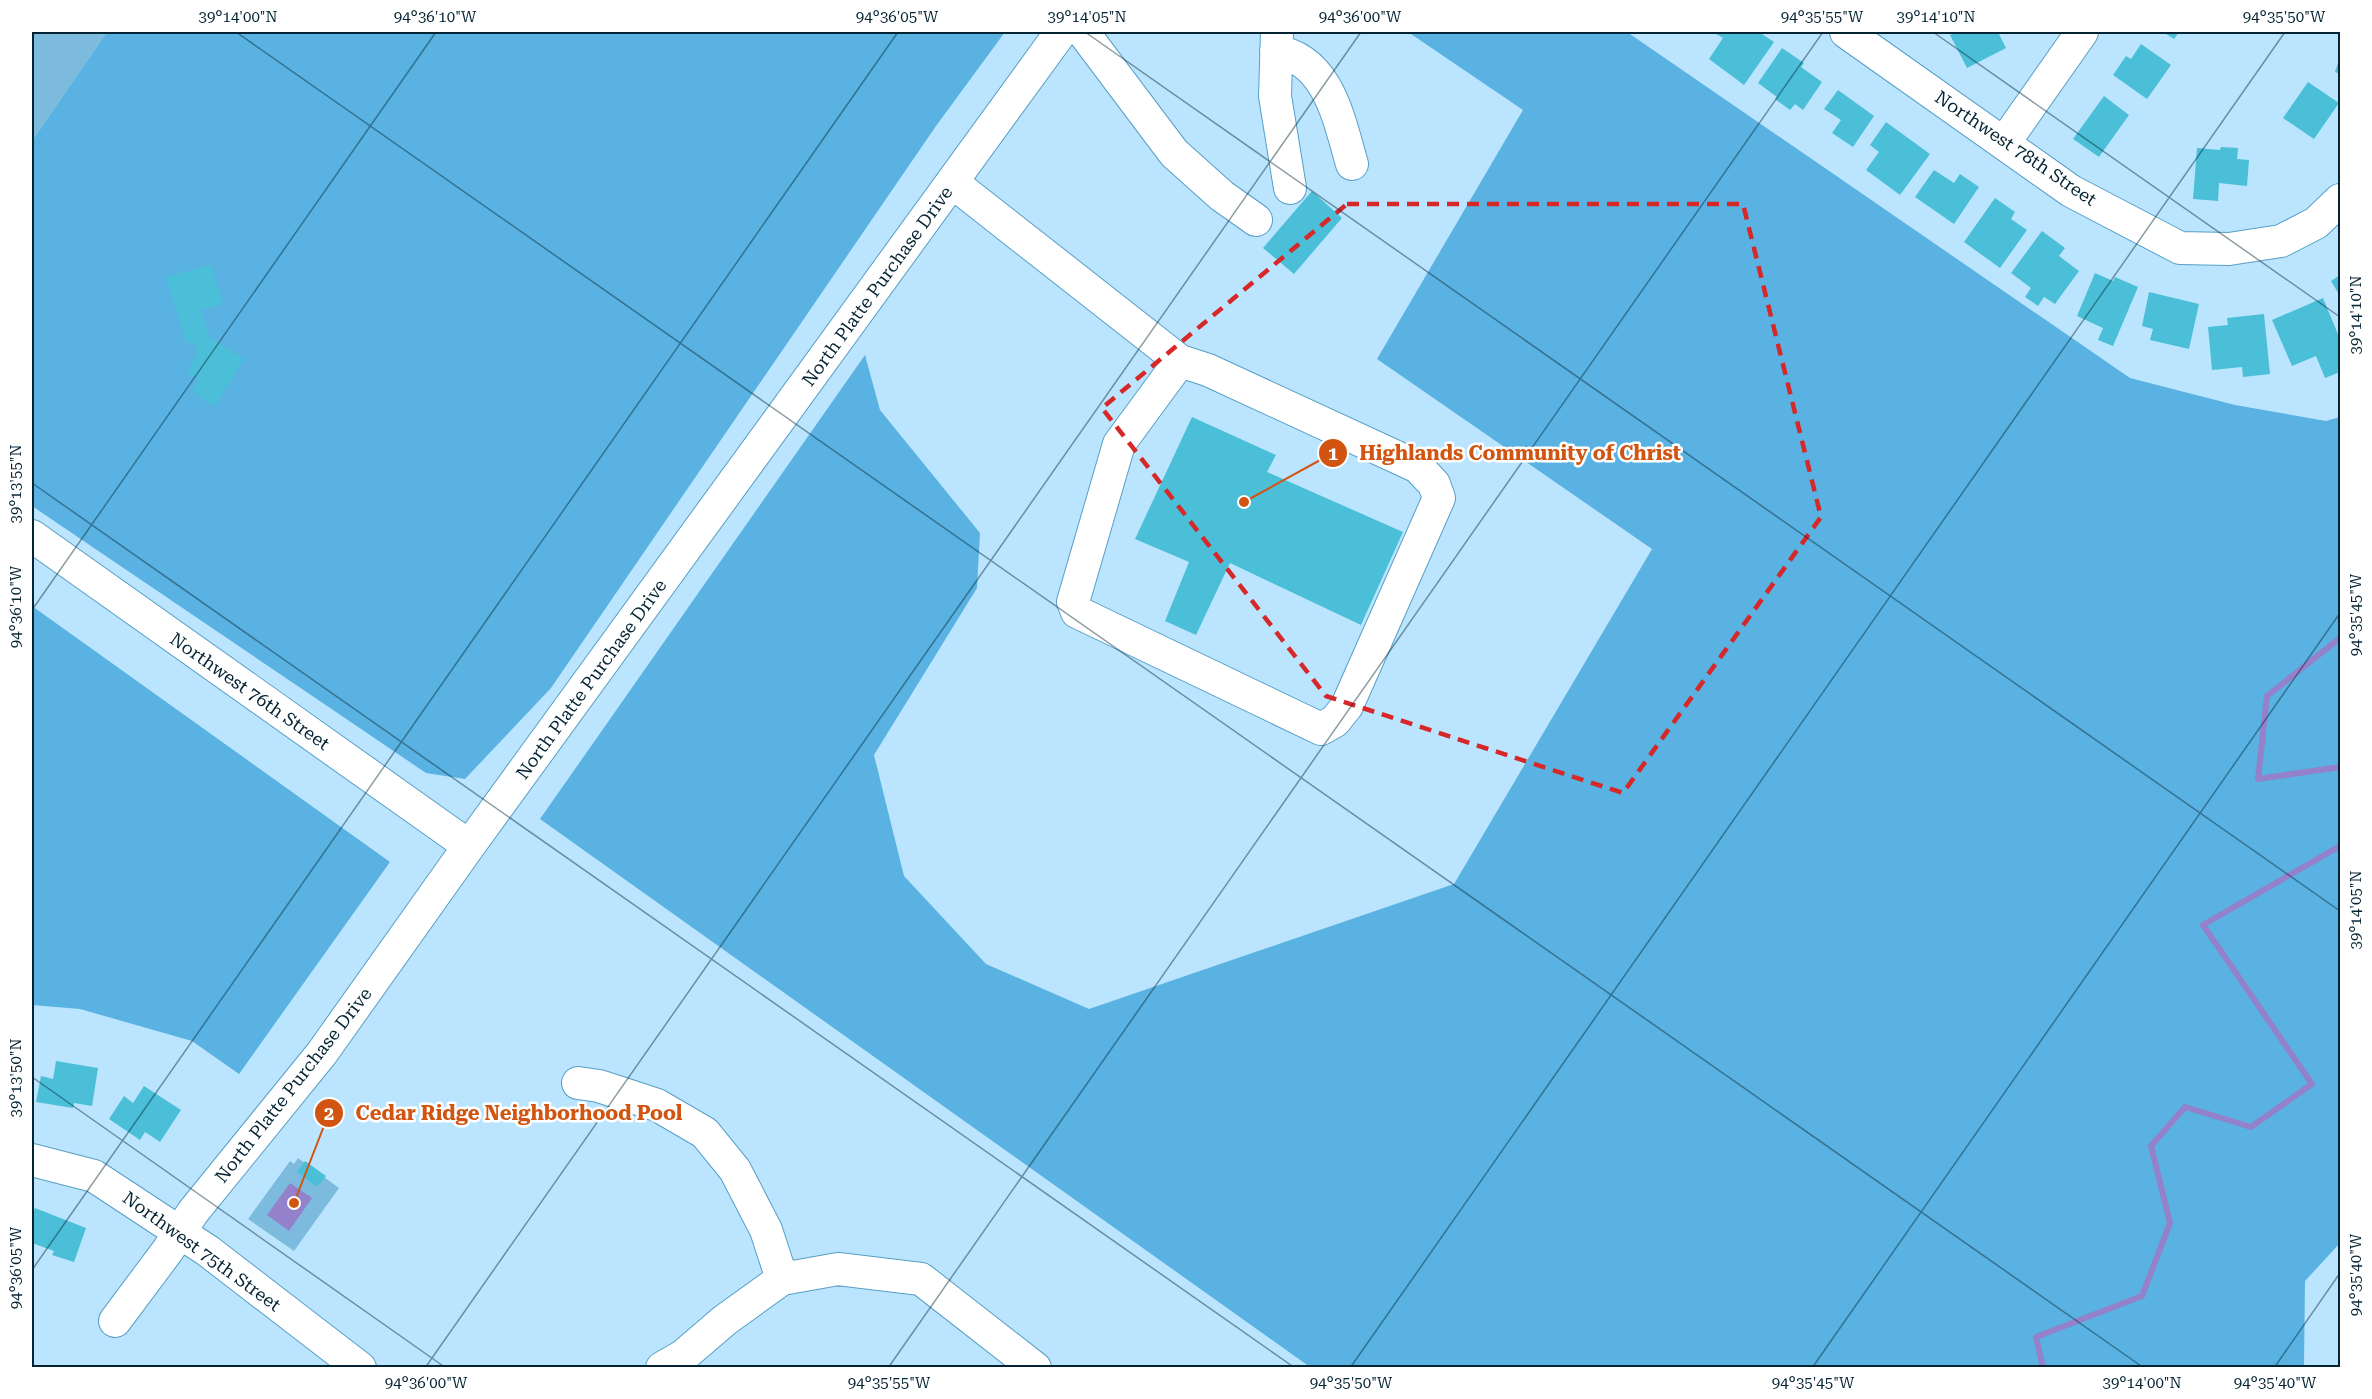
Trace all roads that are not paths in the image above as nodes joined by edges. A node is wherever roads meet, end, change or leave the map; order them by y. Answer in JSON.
{"nodes":[{"id":1,"x":1061,"y":32,"type":"edge"},
{"id":2,"x":1083,"y":32,"type":"edge"},
{"id":3,"x":1846,"y":32,"type":"edge"},
{"id":4,"x":2082,"y":32,"type":"edge"},
{"id":5,"x":1276,"y":41,"type":"edge"},
{"id":6,"x":2004,"y":143,"type":"junction"},
{"id":7,"x":1352,"y":164,"type":"dead end"},
{"id":8,"x":952,"y":182,"type":"junction"},
{"id":9,"x":1290,"y":188,"type":"dead end"},
{"id":10,"x":2340,"y":200,"type":"edge"},
{"id":11,"x":1256,"y":220,"type":"dead end"},
{"id":12,"x":1180,"y":361,"type":"junction"},
{"id":13,"x":32,"y":536,"type":"edge"},
{"id":14,"x":469,"y":846,"type":"junction"},
{"id":15,"x":578,"y":1083,"type":"dead end"},
{"id":16,"x":32,"y":1160,"type":"edge"},
{"id":17,"x":180,"y":1232,"type":"junction"},
{"id":18,"x":782,"y":1279,"type":"junction"},
{"id":19,"x":116,"y":1321,"type":"dead end"},
{"id":20,"x":360,"y":1368,"type":"edge"},
{"id":21,"x":662,"y":1368,"type":"edge"},
{"id":22,"x":1035,"y":1368,"type":"edge"}],
"edges":[{"from":1,"to":8,"type":"street","name":"North Platte Purchase Drive"},
{"from":2,"to":11,"type":"street"},
{"from":3,"to":6,"type":"street","name":"Northwest 78th Street"},
{"from":4,"to":6,"type":"street"},
{"from":5,"to":7,"type":"street"},
{"from":5,"to":9,"type":"street"},
{"from":6,"to":10,"type":"street","name":"Northwest 78th Street"},
{"from":8,"to":12,"type":"street"},
{"from":8,"to":14,"type":"street","name":"North Platte Purchase Drive"},
{"from":12,"to":12,"type":"street"},
{"from":13,"to":14,"type":"street","name":"Northwest 76th Street"},
{"from":14,"to":17,"type":"street","name":"North Platte Purchase Drive"},
{"from":15,"to":18,"type":"street"},
{"from":16,"to":17,"type":"street","name":"Northwest 75th Street"},
{"from":17,"to":19,"type":"street","name":"North Platte Purchase Drive"},
{"from":17,"to":20,"type":"street","name":"Northwest 75th Street"},
{"from":18,"to":21,"type":"street"},
{"from":18,"to":22,"type":"street"}]}
